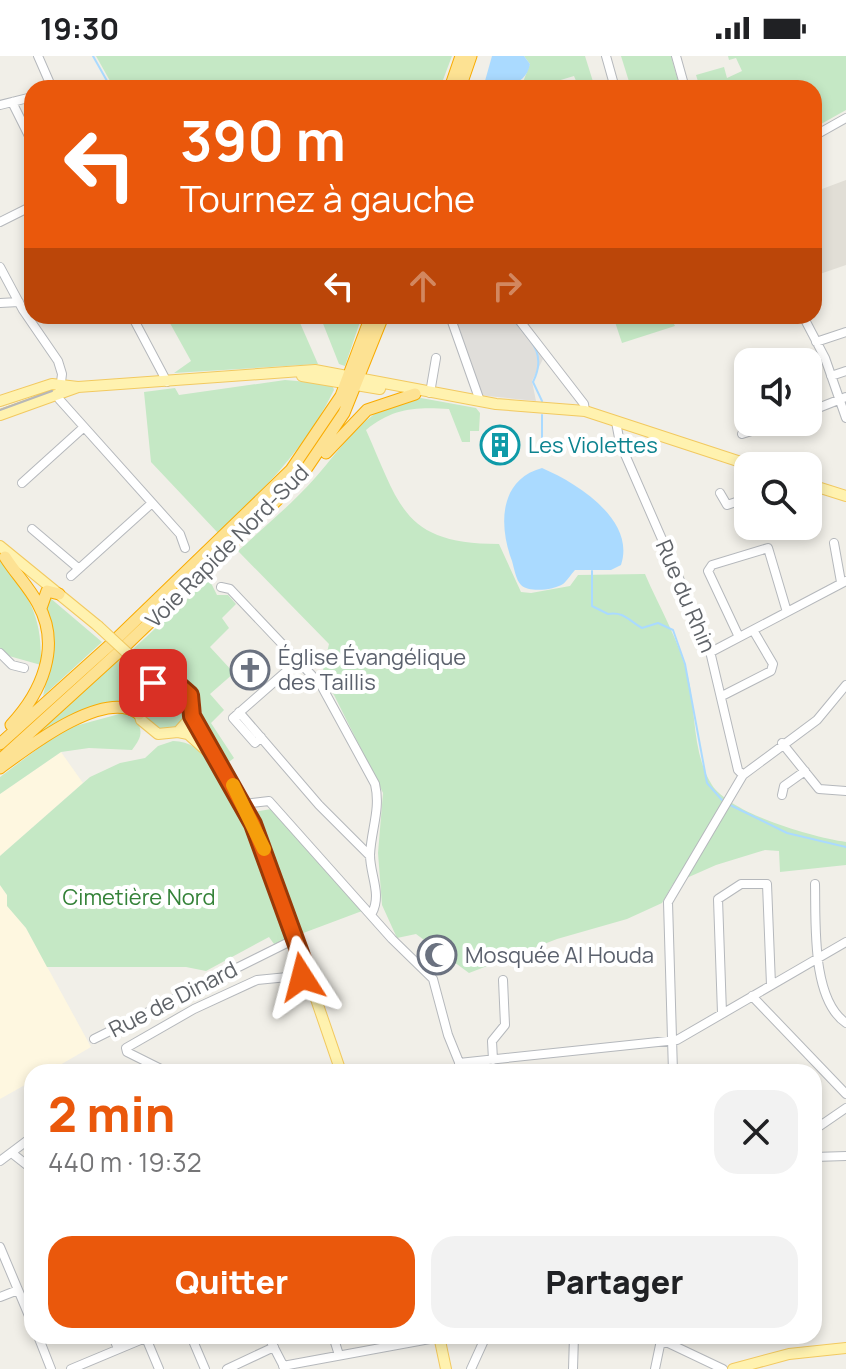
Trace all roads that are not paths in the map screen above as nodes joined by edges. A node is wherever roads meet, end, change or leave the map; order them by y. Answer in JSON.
{"nodes":[{"id":1,"x":38,"y":56,"type":"edge"},
{"id":2,"x":461,"y":56,"type":"edge"},
{"id":3,"x":471,"y":56,"type":"edge"},
{"id":4,"x":606,"y":56,"type":"edge"},
{"id":5,"x":676,"y":56,"type":"edge"},
{"id":6,"x":48,"y":80,"type":"edge"},
{"id":7,"x":453,"y":80,"type":"edge"},
{"id":8,"x":463,"y":80,"type":"edge"},
{"id":9,"x":613,"y":80,"type":"edge"},
{"id":10,"x":683,"y":80,"type":"edge"},
{"id":11,"x":24,"y":99,"type":"edge"},
{"id":12,"x":12,"y":102,"type":"junction"},
{"id":13,"x":0,"y":105,"type":"edge"},
{"id":14,"x":846,"y":118,"type":"edge"},
{"id":15,"x":24,"y":126,"type":"edge"},
{"id":16,"x":822,"y":132,"type":"edge"},
{"id":17,"x":24,"y":210,"type":"edge"},
{"id":18,"x":0,"y":222,"type":"edge"},
{"id":19,"x":0,"y":267,"type":"edge"},
{"id":20,"x":19,"y":302,"type":"junction"},
{"id":21,"x":0,"y":303,"type":"edge"},
{"id":22,"x":24,"y":310,"type":"edge"},
{"id":23,"x":34,"y":324,"type":"edge"},
{"id":24,"x":136,"y":324,"type":"edge"},
{"id":25,"x":369,"y":324,"type":"edge"},
{"id":26,"x":379,"y":324,"type":"edge"},
{"id":27,"x":453,"y":324,"type":"edge"},
{"id":28,"x":522,"y":324,"type":"edge"},
{"id":29,"x":807,"y":324,"type":"edge"},
{"id":30,"x":846,"y":332,"type":"edge"},
{"id":31,"x":816,"y":342,"type":"junction"},
{"id":32,"x":436,"y":358,"type":"dead end"},
{"id":33,"x":846,"y":371,"type":"edge"},
{"id":34,"x":831,"y":376,"type":"junction"},
{"id":35,"x":354,"y":380,"type":"junction"},
{"id":36,"x":167,"y":382,"type":"junction"},
{"id":37,"x":60,"y":388,"type":"junction"},
{"id":38,"x":430,"y":393,"type":"junction"},
{"id":39,"x":415,"y":394,"type":"junction"},
{"id":40,"x":843,"y":399,"type":"edge"},
{"id":41,"x":0,"y":401,"type":"edge"},
{"id":42,"x":480,"y":401,"type":"junction"},
{"id":43,"x":822,"y":407,"type":"edge"},
{"id":44,"x":585,"y":411,"type":"junction"},
{"id":45,"x":0,"y":415,"type":"edge"},
{"id":46,"x":846,"y":418,"type":"edge"},
{"id":47,"x":616,"y":422,"type":"junction"},
{"id":48,"x":84,"y":427,"type":"junction"},
{"id":49,"x":734,"y":460,"type":"edge"},
{"id":50,"x":24,"y":477,"type":"dead end"},
{"id":51,"x":300,"y":478,"type":"junction"},
{"id":52,"x":822,"y":488,"type":"edge"},
{"id":53,"x":720,"y":493,"type":"dead end"},
{"id":54,"x":846,"y":496,"type":"edge"},
{"id":55,"x":152,"y":503,"type":"junction"},
{"id":56,"x":734,"y":503,"type":"edge"},
{"id":57,"x":32,"y":529,"type":"dead end"},
{"id":58,"x":834,"y":543,"type":"dead end"},
{"id":59,"x":185,"y":548,"type":"dead end"},
{"id":60,"x":2,"y":552,"type":"edge"},
{"id":61,"x":78,"y":568,"type":"junction"},
{"id":62,"x":71,"y":576,"type":"dead end"},
{"id":63,"x":844,"y":581,"type":"edge"},
{"id":64,"x":221,"y":587,"type":"dead end"},
{"id":65,"x":53,"y":592,"type":"junction"},
{"id":66,"x":41,"y":609,"type":"junction"},
{"id":67,"x":787,"y":612,"type":"junction"},
{"id":68,"x":753,"y":630,"type":"junction"},
{"id":69,"x":739,"y":637,"type":"junction"},
{"id":70,"x":711,"y":652,"type":"junction"},
{"id":71,"x":0,"y":653,"type":"edge"},
{"id":72,"x":298,"y":661,"type":"junction"},
{"id":73,"x":137,"y":666,"type":"junction"},
{"id":74,"x":24,"y":668,"type":"dead end"},
{"id":75,"x":159,"y":681,"type":"junction"},
{"id":76,"x":846,"y":685,"type":"edge"},
{"id":77,"x":142,"y":693,"type":"junction"},
{"id":78,"x":722,"y":696,"type":"junction"},
{"id":79,"x":842,"y":701,"type":"edge"},
{"id":80,"x":139,"y":714,"type":"junction"},
{"id":81,"x":192,"y":716,"type":"junction"},
{"id":82,"x":178,"y":732,"type":"junction"},
{"id":83,"x":0,"y":736,"type":"edge"},
{"id":84,"x":782,"y":743,"type":"junction"},
{"id":85,"x":0,"y":744,"type":"edge"},
{"id":86,"x":0,"y":760,"type":"edge"},
{"id":87,"x":219,"y":761,"type":"junction"},
{"id":88,"x":0,"y":768,"type":"edge"},
{"id":89,"x":805,"y":771,"type":"junction"},
{"id":90,"x":743,"y":775,"type":"junction"},
{"id":91,"x":846,"y":791,"type":"edge"},
{"id":92,"x":782,"y":795,"type":"dead end"},
{"id":93,"x":244,"y":804,"type":"junction"},
{"id":94,"x":370,"y":856,"type":"junction"},
{"id":95,"x":815,"y":884,"type":"dead end"},
{"id":96,"x":372,"y":913,"type":"junction"},
{"id":97,"x":295,"y":939,"type":"junction"},
{"id":98,"x":846,"y":942,"type":"edge"},
{"id":99,"x":818,"y":958,"type":"junction"},
{"id":100,"x":308,"y":975,"type":"junction"},
{"id":101,"x":503,"y":980,"type":"dead end"},
{"id":102,"x":771,"y":985,"type":"junction"},
{"id":103,"x":752,"y":996,"type":"junction"},
{"id":104,"x":722,"y":1013,"type":"junction"},
{"id":105,"x":846,"y":1023,"type":"edge"},
{"id":106,"x":94,"y":1039,"type":"dead end"},
{"id":107,"x":672,"y":1041,"type":"junction"},
{"id":108,"x":493,"y":1060,"type":"junction"},
{"id":109,"x":151,"y":1064,"type":"edge"},
{"id":110,"x":338,"y":1064,"type":"edge"},
{"id":111,"x":460,"y":1064,"type":"edge"},
{"id":112,"x":475,"y":1064,"type":"edge"},
{"id":113,"x":673,"y":1064,"type":"edge"},
{"id":114,"x":817,"y":1064,"type":"edge"},
{"id":115,"x":822,"y":1069,"type":"edge"},
{"id":116,"x":846,"y":1094,"type":"edge"},
{"id":117,"x":846,"y":1108,"type":"edge"},
{"id":118,"x":822,"y":1124,"type":"edge"},
{"id":119,"x":24,"y":1144,"type":"edge"},
{"id":120,"x":13,"y":1154,"type":"junction"},
{"id":121,"x":846,"y":1156,"type":"edge"},
{"id":122,"x":822,"y":1157,"type":"edge"},
{"id":123,"x":0,"y":1161,"type":"edge"},
{"id":124,"x":24,"y":1163,"type":"edge"},
{"id":125,"x":0,"y":1247,"type":"edge"},
{"id":126,"x":3,"y":1264,"type":"edge"},
{"id":127,"x":18,"y":1290,"type":"junction"},
{"id":128,"x":0,"y":1297,"type":"edge"},
{"id":129,"x":24,"y":1304,"type":"edge"},
{"id":130,"x":41,"y":1344,"type":"edge"},
{"id":131,"x":116,"y":1344,"type":"edge"},
{"id":132,"x":130,"y":1344,"type":"edge"},
{"id":133,"x":150,"y":1344,"type":"edge"},
{"id":134,"x":194,"y":1344,"type":"edge"},
{"id":135,"x":272,"y":1344,"type":"edge"},
{"id":136,"x":336,"y":1344,"type":"edge"},
{"id":137,"x":397,"y":1344,"type":"edge"},
{"id":138,"x":441,"y":1344,"type":"edge"},
{"id":139,"x":482,"y":1344,"type":"edge"},
{"id":140,"x":574,"y":1344,"type":"edge"},
{"id":141,"x":661,"y":1344,"type":"edge"},
{"id":142,"x":675,"y":1344,"type":"edge"},
{"id":143,"x":274,"y":1347,"type":"junction"},
{"id":144,"x":846,"y":1348,"type":"edge"},
{"id":145,"x":118,"y":1349,"type":"junction"},
{"id":146,"x":339,"y":1355,"type":"junction"},
{"id":147,"x":90,"y":1365,"type":"edge"},
{"id":148,"x":284,"y":1367,"type":"edge"},
{"id":149,"x":51,"y":1369,"type":"edge"},
{"id":150,"x":71,"y":1369,"type":"edge"},
{"id":151,"x":159,"y":1369,"type":"edge"},
{"id":152,"x":205,"y":1369,"type":"edge"},
{"id":153,"x":227,"y":1369,"type":"edge"},
{"id":154,"x":446,"y":1369,"type":"edge"},
{"id":155,"x":471,"y":1369,"type":"edge"},
{"id":156,"x":573,"y":1369,"type":"edge"},
{"id":157,"x":655,"y":1369,"type":"edge"},
{"id":158,"x":723,"y":1369,"type":"edge"},
{"id":159,"x":733,"y":1369,"type":"edge"}],
"edges":[{"from":1,"to":6,"type":"street"},
{"from":2,"to":7,"type":"highway"},
{"from":3,"to":8,"type":"highway"},
{"from":4,"to":9,"type":"street"},
{"from":5,"to":10,"type":"street"},
{"from":11,"to":12,"type":"street"},
{"from":12,"to":13,"type":"street"},
{"from":12,"to":15,"type":"street"},
{"from":14,"to":16,"type":"street"},
{"from":17,"to":18,"type":"street"},
{"from":19,"to":20,"type":"street"},
{"from":20,"to":21,"type":"street"},
{"from":20,"to":22,"type":"street"},
{"from":23,"to":37,"type":"street"},
{"from":24,"to":36,"type":"street"},
{"from":25,"to":35,"type":"highway"},
{"from":26,"to":35,"type":"highway"},
{"from":27,"to":42,"type":"street"},
{"from":28,"to":44,"type":"street"},
{"from":29,"to":31,"type":"street"},
{"from":30,"to":31,"type":"street"},
{"from":31,"to":34,"type":"street"},
{"from":32,"to":38,"type":"street"},
{"from":33,"to":34,"type":"street"},
{"from":34,"to":40,"type":"street"},
{"from":35,"to":36,"type":"main road"},
{"from":35,"to":38,"type":"main road"},
{"from":35,"to":39,"type":"main road"},
{"from":35,"to":51,"type":"highway","name":"Voie Rapide Nord-Sud"},
{"from":35,"to":85,"type":"highway","name":"Voie Rapide Nord-Sud"},
{"from":36,"to":37,"type":"main road"},
{"from":37,"to":41,"type":"main road"},
{"from":37,"to":45,"type":"main road"},
{"from":37,"to":48,"type":"street"},
{"from":38,"to":39,"type":"main road"},
{"from":38,"to":42,"type":"main road"},
{"from":39,"to":51,"type":"highway"},
{"from":40,"to":43,"type":"street"},
{"from":40,"to":46,"type":"street"},
{"from":42,"to":44,"type":"main road"},
{"from":44,"to":47,"type":"main road"},
{"from":47,"to":49,"type":"main road"},
{"from":47,"to":70,"type":"street","name":"Rue du Rhin"},
{"from":48,"to":50,"type":"street"},
{"from":48,"to":55,"type":"street"},
{"from":51,"to":86,"type":"highway","name":"Voie Rapide Nord-Sud"},
{"from":52,"to":54,"type":"main road"},
{"from":53,"to":56,"type":"street"},
{"from":55,"to":59,"type":"street"},
{"from":55,"to":61,"type":"street"},
{"from":57,"to":61,"type":"street"},
{"from":58,"to":63,"type":"street"},
{"from":60,"to":65,"type":"main road"},
{"from":60,"to":66,"type":"highway"},
{"from":61,"to":62,"type":"street"},
{"from":63,"to":67,"type":"street"},
{"from":64,"to":72,"type":"street"},
{"from":65,"to":66,"type":"highway"},
{"from":65,"to":73,"type":"main road","bridge":true},
{"from":66,"to":83,"type":"highway"},
{"from":67,"to":68,"type":"street"},
{"from":67,"to":69,"type":"street"},
{"from":68,"to":69,"type":"street"},
{"from":68,"to":78,"type":"street"},
{"from":69,"to":70,"type":"street"},
{"from":70,"to":78,"type":"street","name":"Rue du Rhin"},
{"from":71,"to":74,"type":"street"},
{"from":72,"to":94,"type":"street"},
{"from":72,"to":94,"type":"street"},
{"from":73,"to":75,"type":"main road"},
{"from":73,"to":77,"type":"main road"},
{"from":75,"to":77,"type":"main road"},
{"from":75,"to":81,"type":"main road"},
{"from":76,"to":79,"type":"street"},
{"from":77,"to":80,"type":"main road"},
{"from":78,"to":90,"type":"street","name":"Rue du Rhin"},
{"from":79,"to":84,"type":"street"},
{"from":80,"to":82,"type":"main road"},
{"from":80,"to":88,"type":"highway"},
{"from":81,"to":82,"type":"main road"},
{"from":81,"to":87,"type":"main road"},
{"from":82,"to":87,"type":"main road"},
{"from":84,"to":89,"type":"street"},
{"from":84,"to":90,"type":"street"},
{"from":87,"to":93,"type":"main road"},
{"from":89,"to":91,"type":"street"},
{"from":89,"to":92,"type":"street"},
{"from":90,"to":107,"type":"street"},
{"from":93,"to":96,"type":"street"},
{"from":93,"to":97,"type":"main road"},
{"from":94,"to":96,"type":"street"},
{"from":95,"to":99,"type":"street"},
{"from":96,"to":111,"type":"street"},
{"from":97,"to":100,"type":"main road"},
{"from":97,"to":106,"type":"street","name":"Rue de Dinard"},
{"from":98,"to":99,"type":"street"},
{"from":99,"to":102,"type":"street"},
{"from":99,"to":105,"type":"street"},
{"from":100,"to":109,"type":"street"},
{"from":100,"to":110,"type":"main road"},
{"from":101,"to":108,"type":"street"},
{"from":102,"to":103,"type":"street"},
{"from":102,"to":104,"type":"street"},
{"from":103,"to":104,"type":"street"},
{"from":103,"to":114,"type":"street"},
{"from":104,"to":107,"type":"street"},
{"from":107,"to":108,"type":"street"},
{"from":107,"to":113,"type":"street"},
{"from":108,"to":112,"type":"street"},
{"from":115,"to":116,"type":"street"},
{"from":117,"to":118,"type":"street"},
{"from":119,"to":120,"type":"street"},
{"from":120,"to":123,"type":"street"},
{"from":120,"to":124,"type":"street"},
{"from":121,"to":122,"type":"street"},
{"from":125,"to":126,"type":"street"},
{"from":126,"to":127,"type":"street"},
{"from":127,"to":128,"type":"street"},
{"from":127,"to":129,"type":"street"},
{"from":130,"to":149,"type":"street"},
{"from":131,"to":145,"type":"street"},
{"from":132,"to":145,"type":"street"},
{"from":133,"to":151,"type":"street"},
{"from":134,"to":152,"type":"street"},
{"from":135,"to":143,"type":"street"},
{"from":136,"to":146,"type":"street"},
{"from":137,"to":146,"type":"street"},
{"from":138,"to":154,"type":"main road"},
{"from":139,"to":155,"type":"street"},
{"from":140,"to":156,"type":"street"},
{"from":141,"to":157,"type":"street"},
{"from":142,"to":158,"type":"street"},
{"from":143,"to":148,"type":"street"},
{"from":143,"to":153,"type":"street"},
{"from":144,"to":159,"type":"main road"},
{"from":145,"to":147,"type":"street"},
{"from":146,"to":148,"type":"street"},
{"from":147,"to":150,"type":"street"}]}
